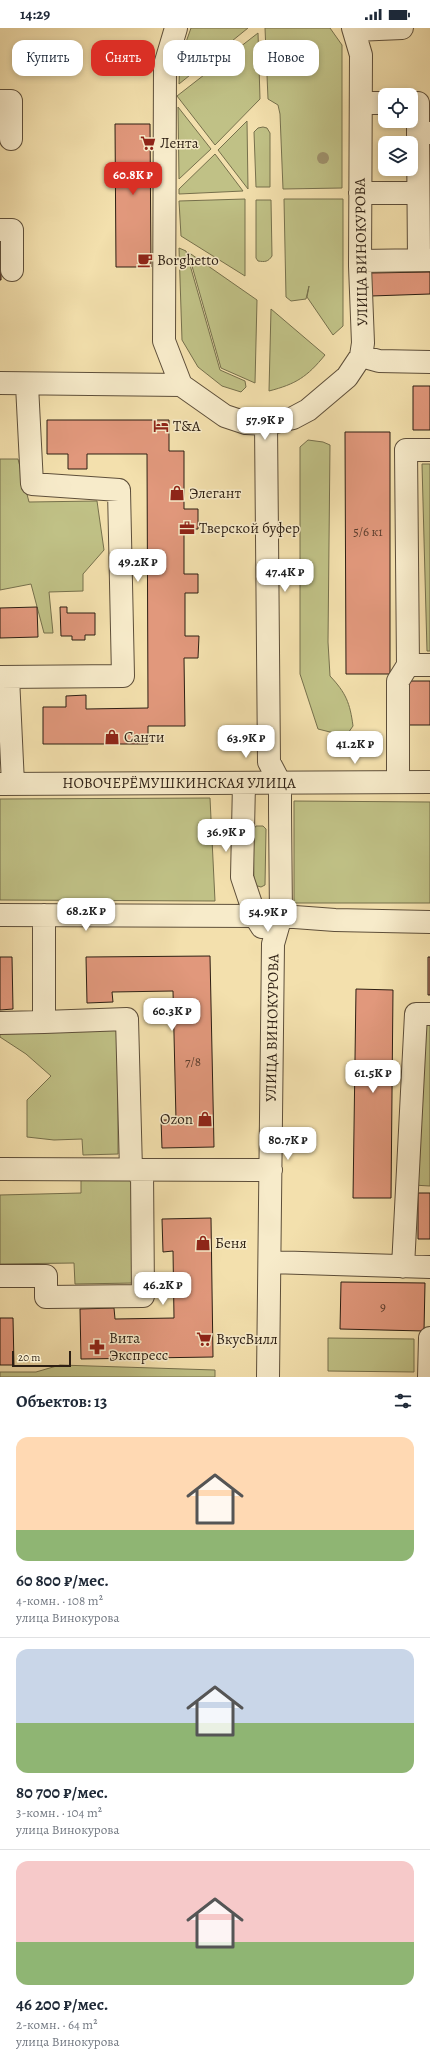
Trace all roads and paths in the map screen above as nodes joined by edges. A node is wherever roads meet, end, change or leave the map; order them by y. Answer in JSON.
{"nodes":[{"id":1,"x":176,"y":28,"type":"edge"},
{"id":2,"x":402,"y":28,"type":"edge"},
{"id":3,"x":355,"y":29,"type":"edge"},
{"id":4,"x":0,"y":101,"type":"edge"},
{"id":5,"x":418,"y":102,"type":"edge"},
{"id":6,"x":361,"y":103,"type":"junction"},
{"id":7,"x":378,"y":103,"type":"edge"},
{"id":8,"x":424,"y":133,"type":"edge"},
{"id":9,"x":11,"y":139,"type":"dead end"},
{"id":10,"x":360,"y":193,"type":"junction"},
{"id":11,"x":418,"y":193,"type":"junction"},
{"id":12,"x":0,"y":230,"type":"edge"},
{"id":13,"x":424,"y":260,"type":"edge"},
{"id":14,"x":360,"y":261,"type":"junction"},
{"id":15,"x":12,"y":270,"type":"dead end"},
{"id":16,"x":361,"y":356,"type":"junction"},
{"id":17,"x":430,"y":362,"type":"edge"},
{"id":18,"x":0,"y":383,"type":"edge"},
{"id":19,"x":27,"y":385,"type":"junction"},
{"id":20,"x":181,"y":385,"type":"junction"},
{"id":21,"x":266,"y":424,"type":"junction"},
{"id":22,"x":430,"y":450,"type":"edge"},
{"id":23,"x":408,"y":665,"type":"junction"},
{"id":24,"x":430,"y":665,"type":"edge"},
{"id":25,"x":4,"y":677,"type":"edge"},
{"id":26,"x":269,"y":762,"type":"junction"},
{"id":27,"x":398,"y":782,"type":"junction"},
{"id":28,"x":430,"y":782,"type":"edge"},
{"id":29,"x":244,"y":783,"type":"junction"},
{"id":30,"x":280,"y":783,"type":"junction"},
{"id":31,"x":6,"y":784,"type":"edge"},
{"id":32,"x":0,"y":915,"type":"edge"},
{"id":33,"x":44,"y":915,"type":"junction"},
{"id":34,"x":255,"y":916,"type":"junction"},
{"id":35,"x":281,"y":916,"type":"junction"},
{"id":36,"x":430,"y":922,"type":"edge"},
{"id":37,"x":273,"y":944,"type":"junction"},
{"id":38,"x":430,"y":1014,"type":"edge"},
{"id":39,"x":44,"y":1022,"type":"junction"},
{"id":40,"x":0,"y":1023,"type":"edge"},
{"id":41,"x":0,"y":1169,"type":"edge"},
{"id":42,"x":137,"y":1170,"type":"junction"},
{"id":43,"x":270,"y":1170,"type":"junction"},
{"id":44,"x":270,"y":1262,"type":"junction"},
{"id":45,"x":403,"y":1267,"type":"junction"},
{"id":46,"x":430,"y":1267,"type":"edge"},
{"id":47,"x":0,"y":1276,"type":"edge"},
{"id":48,"x":430,"y":1338,"type":"edge"},
{"id":49,"x":268,"y":1377,"type":"edge"},
{"id":50,"x":429,"y":1377,"type":"edge"}],
"edges":[{"from":1,"to":20,"type":"street"},
{"from":2,"to":3,"type":"street"},
{"from":3,"to":6,"type":"street","name":"УЛИЦА ВИНОКУРОВА"},
{"from":4,"to":9,"type":"street"},
{"from":5,"to":8,"type":"street"},
{"from":6,"to":7,"type":"street"},
{"from":6,"to":10,"type":"street","name":"УЛИЦА ВИНОКУРОВА"},
{"from":8,"to":11,"type":"street"},
{"from":10,"to":11,"type":"street"},
{"from":10,"to":14,"type":"street","name":"УЛИЦА ВИНОКУРОВА"},
{"from":11,"to":13,"type":"street"},
{"from":12,"to":15,"type":"street"},
{"from":13,"to":14,"type":"street"},
{"from":14,"to":16,"type":"street","name":"УЛИЦА ВИНОКУРОВА"},
{"from":16,"to":17,"type":"street"},
{"from":16,"to":21,"type":"street","name":"УЛИЦА ВИНОКУРОВА"},
{"from":18,"to":19,"type":"street"},
{"from":19,"to":20,"type":"street"},
{"from":19,"to":25,"type":"street"},
{"from":20,"to":21,"type":"street","name":"УЛИЦА ВИНОКУРОВА"},
{"from":21,"to":26,"type":"street","name":"УЛИЦА ВИНОКУРОВА"},
{"from":22,"to":23,"type":"street"},
{"from":23,"to":24,"type":"street"},
{"from":23,"to":27,"type":"street"},
{"from":25,"to":31,"type":"street"},
{"from":26,"to":29,"type":"street"},
{"from":26,"to":30,"type":"street","name":"УЛИЦА ВИНОКУРОВА"},
{"from":27,"to":28,"type":"street","name":"НОВОЧЕРЁМУШКИНСКАЯ УЛИЦА"},
{"from":27,"to":30,"type":"street","name":"НОВОЧЕРЁМУШКИНСКАЯ УЛИЦА"},
{"from":29,"to":30,"type":"street","name":"НОВОЧЕРЁМУШКИНСКАЯ УЛИЦА"},
{"from":29,"to":31,"type":"street","name":"НОВОЧЕРЁМУШКИНСКАЯ УЛИЦА"},
{"from":29,"to":34,"type":"street","name":"УЛИЦА ВИНОКУРОВА"},
{"from":30,"to":35,"type":"street","name":"УЛИЦА ВИНОКУРОВА"},
{"from":32,"to":33,"type":"street"},
{"from":33,"to":34,"type":"street"},
{"from":33,"to":39,"type":"street"},
{"from":34,"to":35,"type":"street"},
{"from":34,"to":37,"type":"street","name":"УЛИЦА ВИНОКУРОВА"},
{"from":35,"to":36,"type":"street"},
{"from":35,"to":37,"type":"street","name":"УЛИЦА ВИНОКУРОВА"},
{"from":37,"to":43,"type":"street","name":"УЛИЦА ВИНОКУРОВА"},
{"from":38,"to":45,"type":"street"},
{"from":39,"to":40,"type":"street"},
{"from":39,"to":42,"type":"street"},
{"from":41,"to":42,"type":"street"},
{"from":42,"to":43,"type":"street"},
{"from":42,"to":47,"type":"street"},
{"from":43,"to":44,"type":"street","name":"УЛИЦА ВИНОКУРОВА"},
{"from":44,"to":45,"type":"street"},
{"from":44,"to":49,"type":"street","name":"УЛИЦА ВИНОКУРОВА"},
{"from":45,"to":46,"type":"street"},
{"from":48,"to":50,"type":"street"}]}
